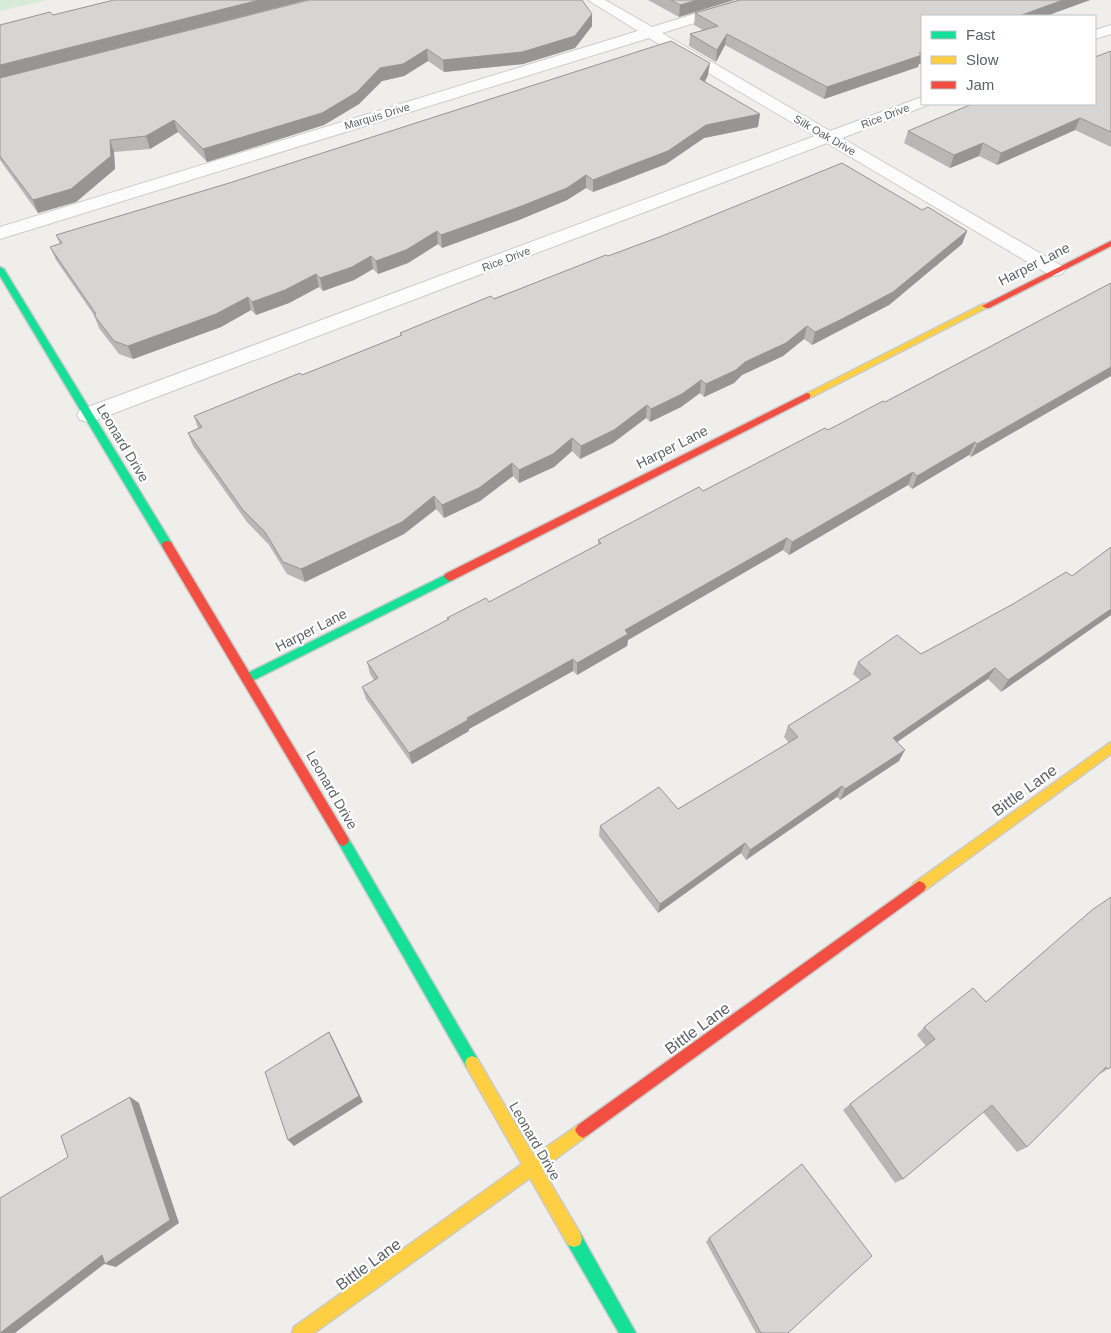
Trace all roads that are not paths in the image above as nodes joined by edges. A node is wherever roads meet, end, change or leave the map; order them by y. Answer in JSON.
{"nodes":[{"id":1,"x":595,"y":0,"type":"edge"},
{"id":2,"x":755,"y":0,"type":"edge"},
{"id":3,"x":1111,"y":29,"type":"edge"},
{"id":4,"x":649,"y":32,"type":"junction"},
{"id":5,"x":1096,"y":35,"type":"edge"},
{"id":6,"x":921,"y":102,"type":"edge"},
{"id":7,"x":829,"y":138,"type":"junction"},
{"id":8,"x":0,"y":233,"type":"edge"},
{"id":9,"x":1111,"y":243,"type":"edge"},
{"id":10,"x":0,"y":269,"type":"edge"},
{"id":11,"x":1055,"y":270,"type":"junction"},
{"id":12,"x":88,"y":415,"type":"junction"},
{"id":13,"x":248,"y":678,"type":"junction"},
{"id":14,"x":1111,"y":747,"type":"edge"},
{"id":15,"x":532,"y":1167,"type":"junction"},
{"id":16,"x":300,"y":1333,"type":"edge"},
{"id":17,"x":628,"y":1333,"type":"edge"}],
"edges":[{"from":1,"to":4,"type":"street","name":"Silk Oak Drive"},
{"from":2,"to":4,"type":"street","name":"Marquis Drive"},
{"from":3,"to":5,"type":"street"},
{"from":4,"to":7,"type":"street","name":"Silk Oak Drive"},
{"from":4,"to":8,"type":"street","name":"Marquis Drive"},
{"from":6,"to":7,"type":"street","name":"Rice Drive"},
{"from":7,"to":11,"type":"street","name":"Silk Oak Drive"},
{"from":7,"to":12,"type":"street","name":"Rice Drive"},
{"from":9,"to":11,"type":"street","name":"Harper Lane"},
{"from":10,"to":12,"type":"street","name":"Leonard Drive"},
{"from":11,"to":13,"type":"street","name":"Harper Lane"},
{"from":12,"to":13,"type":"street","name":"Leonard Drive"},
{"from":13,"to":15,"type":"street","name":"Leonard Drive"},
{"from":14,"to":15,"type":"street","name":"Bittle Lane"},
{"from":15,"to":16,"type":"street","name":"Bittle Lane"},
{"from":15,"to":17,"type":"street","name":"Leonard Drive"}]}
